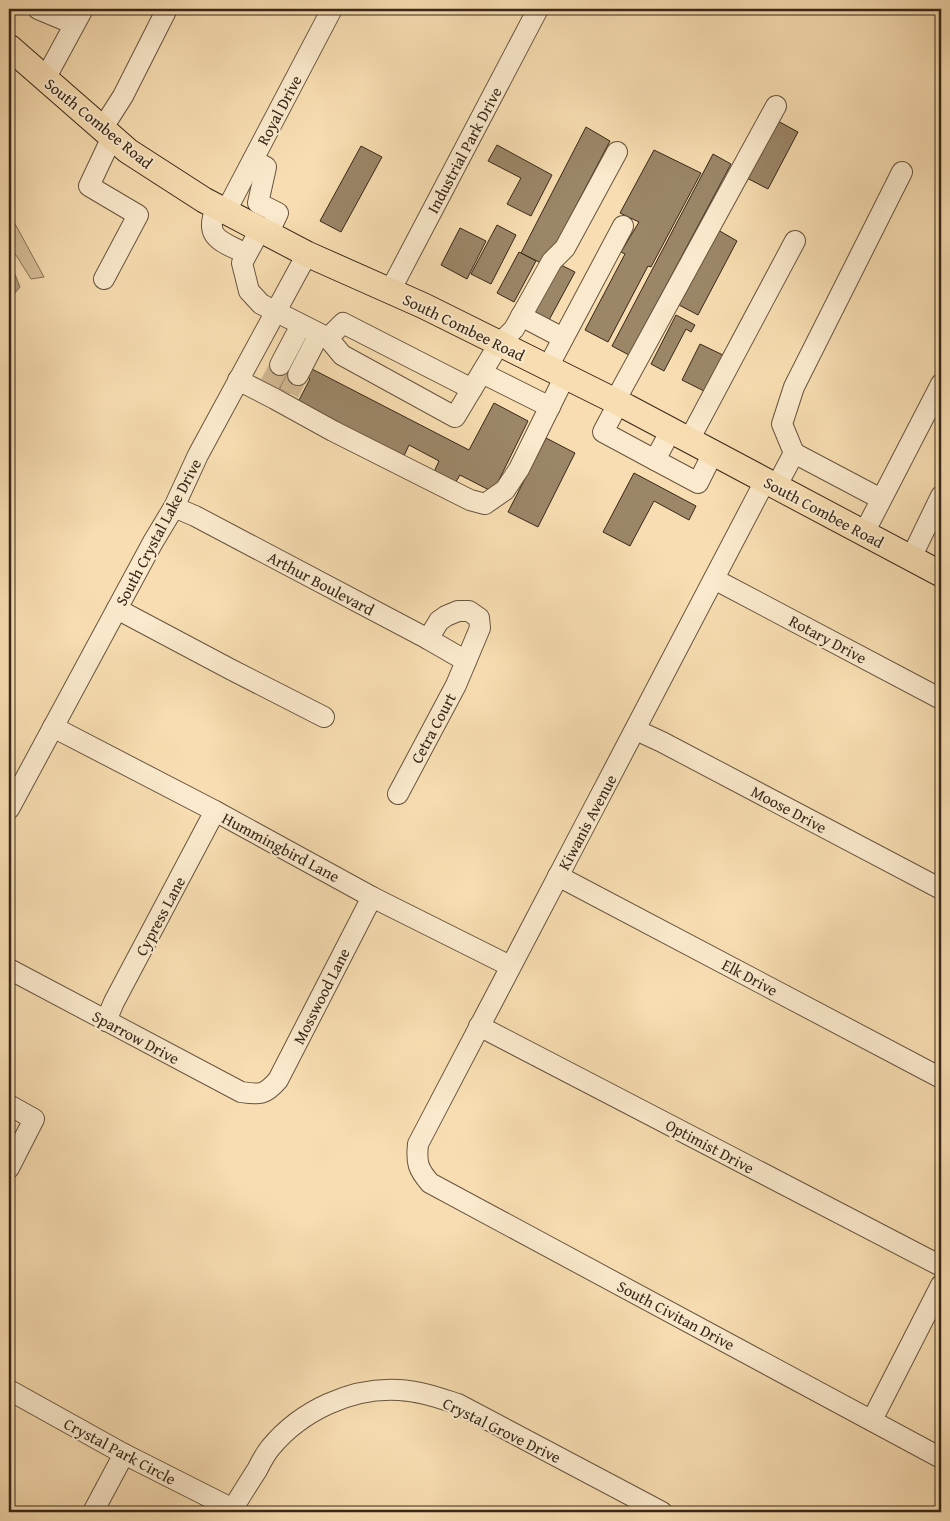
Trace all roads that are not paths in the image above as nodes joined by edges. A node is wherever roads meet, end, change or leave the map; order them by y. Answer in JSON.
{"nodes":[{"id":1,"x":38,"y":9,"type":"edge"},
{"id":2,"x":166,"y":9,"type":"edge"},
{"id":3,"x":332,"y":9,"type":"edge"},
{"id":4,"x":538,"y":9,"type":"edge"},
{"id":5,"x":78,"y":16,"type":"edge"},
{"id":6,"x":9,"y":47,"type":"edge"},
{"id":7,"x":45,"y":79,"type":"junction"},
{"id":8,"x":776,"y":106,"type":"dead end"},
{"id":9,"x":107,"y":133,"type":"junction"},
{"id":10,"x":617,"y":152,"type":"dead end"},
{"id":11,"x":253,"y":160,"type":"junction"},
{"id":12,"x":902,"y":172,"type":"dead end"},
{"id":13,"x":221,"y":209,"type":"junction"},
{"id":14,"x":623,"y":226,"type":"dead end"},
{"id":15,"x":264,"y":232,"type":"junction"},
{"id":16,"x":795,"y":241,"type":"dead end"},
{"id":17,"x":246,"y":254,"type":"junction"},
{"id":18,"x":307,"y":254,"type":"junction"},
{"id":19,"x":104,"y":279,"type":"dead end"},
{"id":20,"x":390,"y":291,"type":"junction"},
{"id":21,"x":275,"y":312,"type":"junction"},
{"id":22,"x":521,"y":316,"type":"junction"},
{"id":23,"x":301,"y":325,"type":"junction"},
{"id":24,"x":324,"y":336,"type":"junction"},
{"id":25,"x":563,"y":338,"type":"junction"},
{"id":26,"x":499,"y":344,"type":"junction"},
{"id":27,"x":280,"y":365,"type":"tunnel mouth"},
{"id":28,"x":556,"y":372,"type":"junction"},
{"id":29,"x":477,"y":381,"type":"junction"},
{"id":30,"x":254,"y":384,"type":"junction"},
{"id":31,"x":941,"y":384,"type":"edge"},
{"id":32,"x":290,"y":391,"type":"junction"},
{"id":33,"x":617,"y":402,"type":"junction"},
{"id":34,"x":550,"y":407,"type":"junction"},
{"id":35,"x":680,"y":435,"type":"junction"},
{"id":36,"x":794,"y":453,"type":"junction"},
{"id":37,"x":714,"y":454,"type":"junction"},
{"id":38,"x":655,"y":460,"type":"junction"},
{"id":39,"x":770,"y":484,"type":"junction"},
{"id":40,"x":941,"y":496,"type":"edge"},
{"id":41,"x":881,"y":499,"type":"junction"},
{"id":42,"x":174,"y":507,"type":"junction"},
{"id":43,"x":864,"y":533,"type":"junction"},
{"id":44,"x":911,"y":558,"type":"junction"},
{"id":45,"x":941,"y":574,"type":"edge"},
{"id":46,"x":714,"y":579,"type":"junction"},
{"id":47,"x":117,"y":608,"type":"junction"},
{"id":48,"x":428,"y":639,"type":"junction"},
{"id":49,"x":466,"y":661,"type":"junction"},
{"id":50,"x":941,"y":699,"type":"edge"},
{"id":51,"x":324,"y":717,"type":"dead end"},
{"id":52,"x":53,"y":726,"type":"junction"},
{"id":53,"x":636,"y":730,"type":"junction"},
{"id":54,"x":398,"y":794,"type":"dead end"},
{"id":55,"x":9,"y":809,"type":"edge"},
{"id":56,"x":215,"y":811,"type":"junction"},
{"id":57,"x":558,"y":876,"type":"junction"},
{"id":58,"x":941,"y":889,"type":"edge"},
{"id":59,"x":372,"y":897,"type":"junction"},
{"id":60,"x":510,"y":966,"type":"junction"},
{"id":61,"x":9,"y":969,"type":"edge"},
{"id":62,"x":106,"y":1021,"type":"junction"},
{"id":63,"x":480,"y":1026,"type":"junction"},
{"id":64,"x":941,"y":1078,"type":"edge"},
{"id":65,"x":266,"y":1092,"type":"joint"},
{"id":66,"x":9,"y":1105,"type":"edge"},
{"id":67,"x":418,"y":1164,"type":"joint"},
{"id":68,"x":9,"y":1168,"type":"edge"},
{"id":69,"x":941,"y":1266,"type":"edge"},
{"id":70,"x":941,"y":1285,"type":"edge"},
{"id":71,"x":9,"y":1390,"type":"edge"},
{"id":72,"x":872,"y":1420,"type":"junction"},
{"id":73,"x":124,"y":1454,"type":"junction"},
{"id":74,"x":941,"y":1458,"type":"edge"},
{"id":75,"x":232,"y":1511,"type":"edge"},
{"id":76,"x":93,"y":1512,"type":"edge"},
{"id":77,"x":662,"y":1512,"type":"edge"}],
"edges":[{"from":1,"to":5,"type":"street"},
{"from":2,"to":9,"type":"street"},
{"from":3,"to":11,"type":"street","name":"Royal Drive"},
{"from":4,"to":20,"type":"street","name":"Industrial Park Drive"},
{"from":5,"to":7,"type":"street"},
{"from":6,"to":7,"type":"main road","name":"South Combee Road"},
{"from":7,"to":9,"type":"main road","name":"South Combee Road"},
{"from":8,"to":33,"type":"street"},
{"from":9,"to":13,"type":"main road","name":"South Combee Road"},
{"from":9,"to":19,"type":"street"},
{"from":10,"to":22,"type":"street"},
{"from":11,"to":13,"type":"street","name":"Royal Drive"},
{"from":11,"to":15,"type":"street"},
{"from":12,"to":36,"type":"street"},
{"from":13,"to":15,"type":"main road","name":"South Combee Road"},
{"from":13,"to":17,"type":"street","name":"Royal Drive"},
{"from":14,"to":25,"type":"street"},
{"from":15,"to":17,"type":"street"},
{"from":15,"to":18,"type":"main road","name":"South Combee Road"},
{"from":16,"to":35,"type":"street"},
{"from":17,"to":21,"type":"street"},
{"from":18,"to":20,"type":"main road","name":"South Combee Road"},
{"from":18,"to":21,"type":"street","name":"South Crystal Lake Drive"},
{"from":20,"to":26,"type":"main road","name":"South Combee Road"},
{"from":21,"to":23,"type":"street"},
{"from":21,"to":30,"type":"street","name":"South Crystal Lake Drive"},
{"from":22,"to":25,"type":"street"},
{"from":22,"to":26,"type":"street"},
{"from":23,"to":24,"type":"street"},
{"from":23,"to":27,"type":"street"},
{"from":24,"to":29,"type":"street"},
{"from":24,"to":29,"type":"street"},
{"from":24,"to":32,"type":"street"},
{"from":25,"to":28,"type":"street"},
{"from":26,"to":28,"type":"main road","name":"South Combee Road"},
{"from":26,"to":29,"type":"street"},
{"from":28,"to":33,"type":"main road","name":"South Combee Road"},
{"from":28,"to":34,"type":"street"},
{"from":29,"to":34,"type":"street"},
{"from":30,"to":32,"type":"street"},
{"from":30,"to":42,"type":"street","name":"South Crystal Lake Drive"},
{"from":31,"to":41,"type":"street"},
{"from":32,"to":34,"type":"street"},
{"from":33,"to":35,"type":"main road","name":"South Combee Road"},
{"from":33,"to":38,"type":"street"},
{"from":35,"to":37,"type":"main road","name":"South Combee Road"},
{"from":35,"to":38,"type":"street"},
{"from":36,"to":39,"type":"street","name":"Kiwanis Avenue"},
{"from":36,"to":41,"type":"street"},
{"from":37,"to":38,"type":"street"},
{"from":37,"to":39,"type":"main road","name":"South Combee Road"},
{"from":39,"to":43,"type":"main road","name":"South Combee Road"},
{"from":39,"to":46,"type":"street","name":"Kiwanis Avenue"},
{"from":40,"to":44,"type":"street"},
{"from":41,"to":43,"type":"street"},
{"from":42,"to":47,"type":"street","name":"South Crystal Lake Drive"},
{"from":42,"to":48,"type":"street","name":"Arthur Boulevard"},
{"from":43,"to":44,"type":"main road","name":"South Combee Road"},
{"from":44,"to":45,"type":"main road","name":"South Combee Road"},
{"from":46,"to":50,"type":"street","name":"Rotary Drive"},
{"from":46,"to":53,"type":"street","name":"Kiwanis Avenue"},
{"from":47,"to":51,"type":"street"},
{"from":47,"to":52,"type":"street","name":"South Crystal Lake Drive"},
{"from":48,"to":49,"type":"street","name":"Arthur Boulevard"},
{"from":48,"to":49,"type":"street","name":"Cetra Court"},
{"from":49,"to":54,"type":"street","name":"Cetra Court"},
{"from":52,"to":55,"type":"street","name":"South Crystal Lake Drive"},
{"from":52,"to":56,"type":"street","name":"Hummingbird Lane"},
{"from":53,"to":57,"type":"street","name":"Kiwanis Avenue"},
{"from":53,"to":58,"type":"street","name":"Moose Drive"},
{"from":56,"to":59,"type":"street","name":"Hummingbird Lane"},
{"from":56,"to":62,"type":"street","name":"Cypress Lane"},
{"from":57,"to":60,"type":"street","name":"Kiwanis Avenue"},
{"from":57,"to":64,"type":"street","name":"Elk Drive"},
{"from":59,"to":60,"type":"street","name":"Hummingbird Lane"},
{"from":59,"to":65,"type":"street","name":"Mosswood Lane"},
{"from":60,"to":63,"type":"street","name":"Kiwanis Avenue"},
{"from":61,"to":62,"type":"street","name":"Sparrow Drive"},
{"from":62,"to":65,"type":"street","name":"Sparrow Drive"},
{"from":63,"to":67,"type":"street","name":"Kiwanis Avenue"},
{"from":63,"to":69,"type":"street","name":"Optimist Drive"},
{"from":66,"to":68,"type":"street"},
{"from":67,"to":72,"type":"street","name":"South Civitan Drive"},
{"from":70,"to":72,"type":"street"},
{"from":71,"to":73,"type":"street","name":"Crystal Park Circle"},
{"from":72,"to":74,"type":"street","name":"South Civitan Drive"},
{"from":73,"to":75,"type":"street","name":"Crystal Park Circle"},
{"from":73,"to":76,"type":"street"},
{"from":75,"to":77,"type":"street","name":"Crystal Grove Drive"}]}
